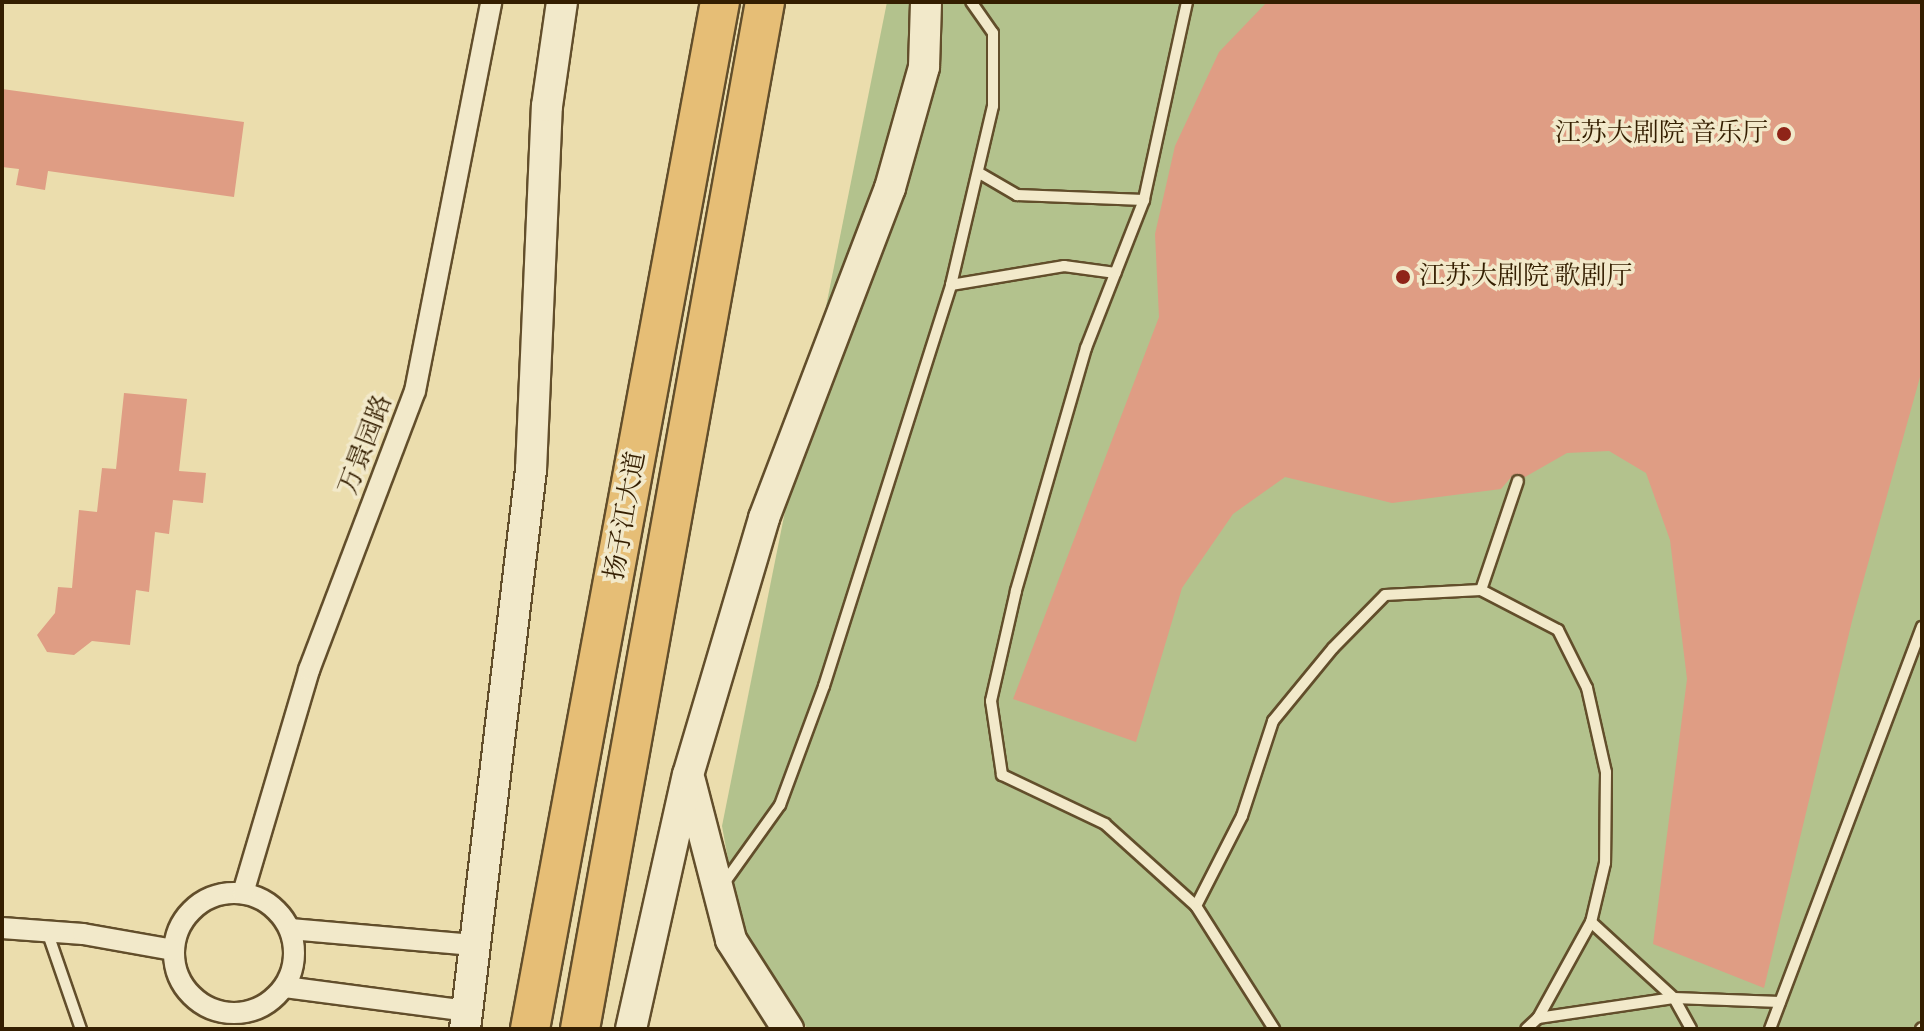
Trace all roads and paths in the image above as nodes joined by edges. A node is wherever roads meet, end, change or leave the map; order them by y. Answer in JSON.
{"nodes":[{"id":1,"x":491,"y":2,"type":"edge"},
{"id":2,"x":562,"y":2,"type":"edge"},
{"id":3,"x":720,"y":2,"type":"edge"},
{"id":4,"x":765,"y":2,"type":"edge"},
{"id":5,"x":926,"y":2,"type":"edge"},
{"id":6,"x":971,"y":2,"type":"edge"},
{"id":7,"x":1187,"y":2,"type":"edge"},
{"id":8,"x":981,"y":174,"type":"junction"},
{"id":9,"x":1144,"y":200,"type":"junction"},
{"id":10,"x":1116,"y":273,"type":"junction"},
{"id":11,"x":951,"y":285,"type":"junction"},
{"id":12,"x":1518,"y":481,"type":"dead end"},
{"id":13,"x":1481,"y":590,"type":"junction"},
{"id":14,"x":1922,"y":627,"type":"edge"},
{"id":15,"x":688,"y":775,"type":"junction"},
{"id":16,"x":718,"y":891,"type":"junction"},
{"id":17,"x":243,"y":893,"type":"junction"},
{"id":18,"x":1196,"y":906,"type":"junction"},
{"id":19,"x":1591,"y":922,"type":"junction"},
{"id":20,"x":2,"y":928,"type":"edge"},
{"id":21,"x":290,"y":929,"type":"junction"},
{"id":22,"x":47,"y":931,"type":"junction"},
{"id":23,"x":473,"y":945,"type":"junction"},
{"id":24,"x":173,"y":950,"type":"junction"},
{"id":25,"x":285,"y":987,"type":"junction"},
{"id":26,"x":1674,"y":998,"type":"junction"},
{"id":27,"x":1780,"y":1002,"type":"junction"},
{"id":28,"x":1538,"y":1018,"type":"junction"},
{"id":29,"x":467,"y":1020,"type":"edge"},
{"id":30,"x":81,"y":1029,"type":"edge"},
{"id":31,"x":530,"y":1029,"type":"edge"},
{"id":32,"x":580,"y":1029,"type":"edge"},
{"id":33,"x":631,"y":1029,"type":"edge"},
{"id":34,"x":788,"y":1029,"type":"edge"},
{"id":35,"x":1274,"y":1029,"type":"edge"},
{"id":36,"x":1526,"y":1029,"type":"edge"},
{"id":37,"x":1691,"y":1029,"type":"edge"},
{"id":38,"x":1770,"y":1029,"type":"edge"}],
"edges":[{"from":1,"to":17,"type":"street","name":"万景园路"},
{"from":2,"to":23,"type":"street"},
{"from":3,"to":31,"type":"highway","name":"扬子江大道"},
{"from":4,"to":32,"type":"highway","name":"扬子江大道"},
{"from":5,"to":15,"type":"street"},
{"from":6,"to":8,"type":"lane"},
{"from":7,"to":9,"type":"lane"},
{"from":8,"to":9,"type":"lane"},
{"from":8,"to":11,"type":"lane"},
{"from":9,"to":10,"type":"lane"},
{"from":10,"to":11,"type":"lane"},
{"from":10,"to":18,"type":"lane"},
{"from":11,"to":16,"type":"lane"},
{"from":12,"to":13,"type":"lane"},
{"from":13,"to":18,"type":"lane"},
{"from":13,"to":19,"type":"lane"},
{"from":14,"to":27,"type":"lane"},
{"from":15,"to":16,"type":"street"},
{"from":15,"to":33,"type":"street"},
{"from":16,"to":34,"type":"street"},
{"from":17,"to":21,"type":"street"},
{"from":17,"to":24,"type":"street"},
{"from":18,"to":35,"type":"lane"},
{"from":19,"to":26,"type":"lane"},
{"from":19,"to":28,"type":"lane"},
{"from":20,"to":22,"type":"street"},
{"from":21,"to":23,"type":"street"},
{"from":21,"to":25,"type":"street"},
{"from":22,"to":24,"type":"street"},
{"from":22,"to":30,"type":"lane"},
{"from":23,"to":29,"type":"street"},
{"from":24,"to":25,"type":"street"},
{"from":25,"to":29,"type":"street"},
{"from":26,"to":27,"type":"lane"},
{"from":26,"to":28,"type":"lane"},
{"from":26,"to":37,"type":"lane"},
{"from":27,"to":38,"type":"lane"},
{"from":28,"to":36,"type":"lane"}]}
